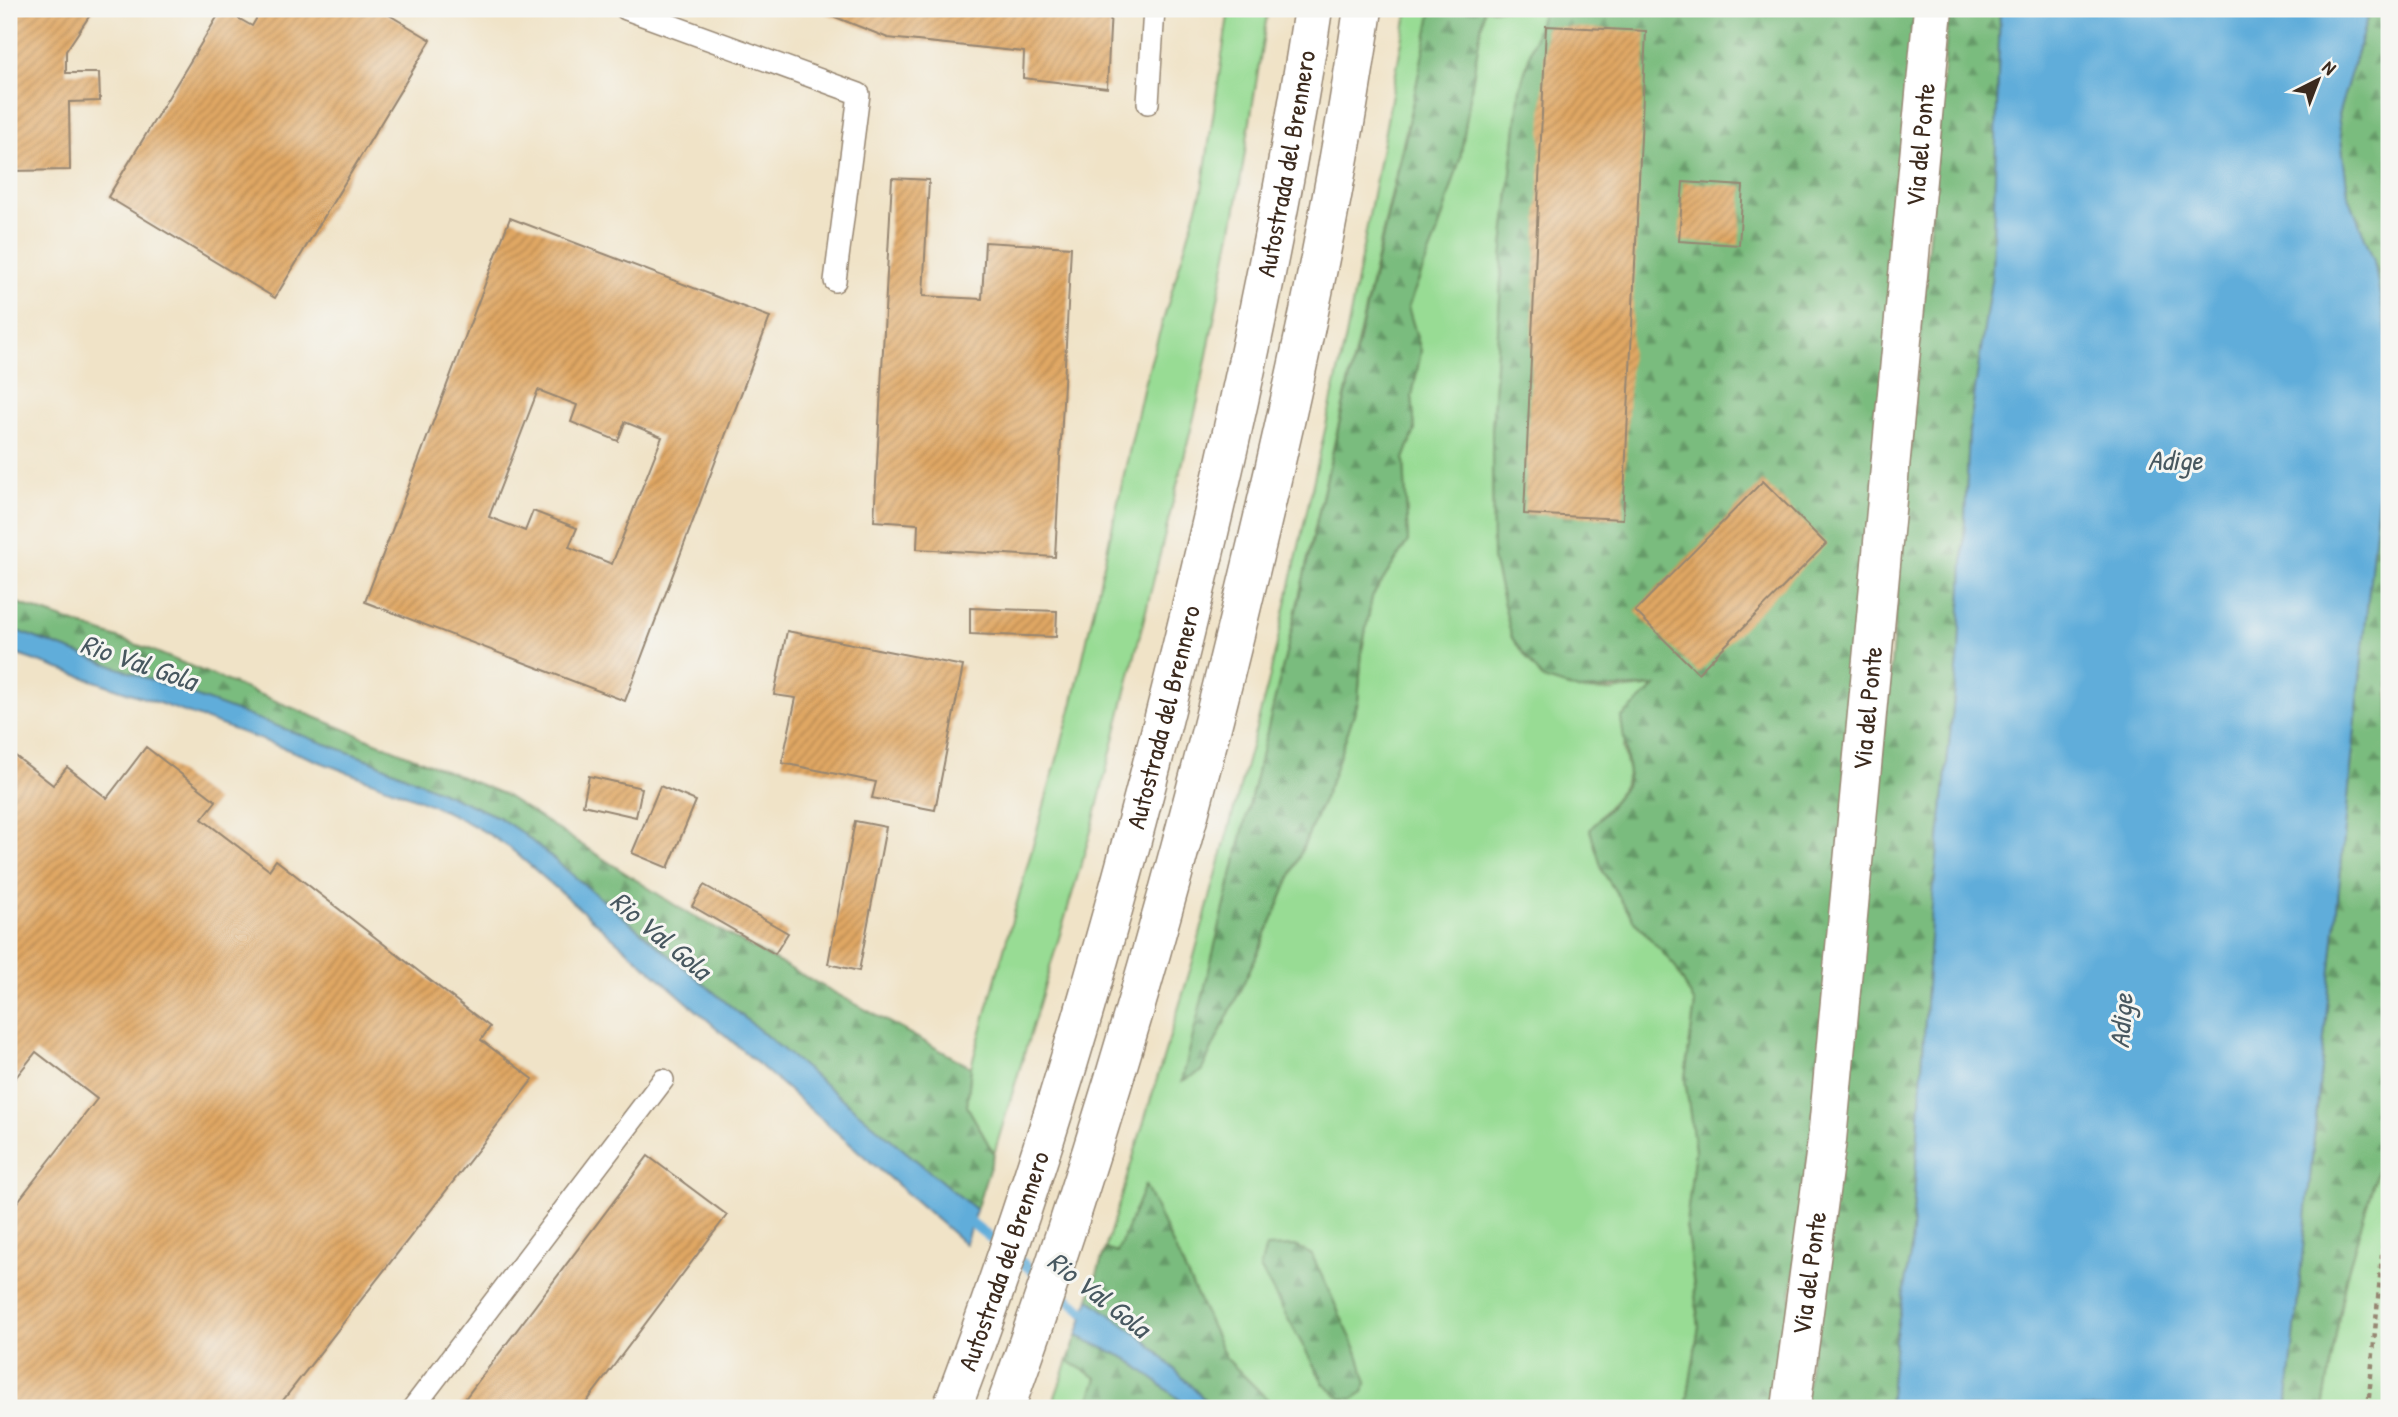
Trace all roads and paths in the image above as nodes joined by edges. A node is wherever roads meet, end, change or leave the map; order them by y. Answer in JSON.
{"nodes":[{"id":1,"x":626,"y":9,"type":"edge"},
{"id":2,"x":1154,"y":9,"type":"edge"},
{"id":3,"x":1313,"y":9,"type":"edge"},
{"id":4,"x":1363,"y":9,"type":"edge"},
{"id":5,"x":1933,"y":9,"type":"edge"},
{"id":6,"x":1148,"y":103,"type":"dead end"},
{"id":7,"x":835,"y":281,"type":"dead end"},
{"id":8,"x":663,"y":1080,"type":"dead end"},
{"id":9,"x":2385,"y":1222,"type":"dead end"},
{"id":10,"x":413,"y":1408,"type":"edge"},
{"id":11,"x":952,"y":1408,"type":"edge"},
{"id":12,"x":1005,"y":1408,"type":"edge"},
{"id":13,"x":1791,"y":1408,"type":"edge"},
{"id":14,"x":2368,"y":1408,"type":"edge"}],
"edges":[{"from":1,"to":7,"type":"lane"},
{"from":2,"to":6,"type":"lane"},
{"from":3,"to":11,"type":"main road","name":"Autostrada del Brennero"},
{"from":4,"to":12,"type":"main road","name":"Autostrada del Brennero"},
{"from":5,"to":13,"type":"main road","name":"Via del Ponte"},
{"from":8,"to":10,"type":"lane"},
{"from":9,"to":14,"type":"path"}]}
